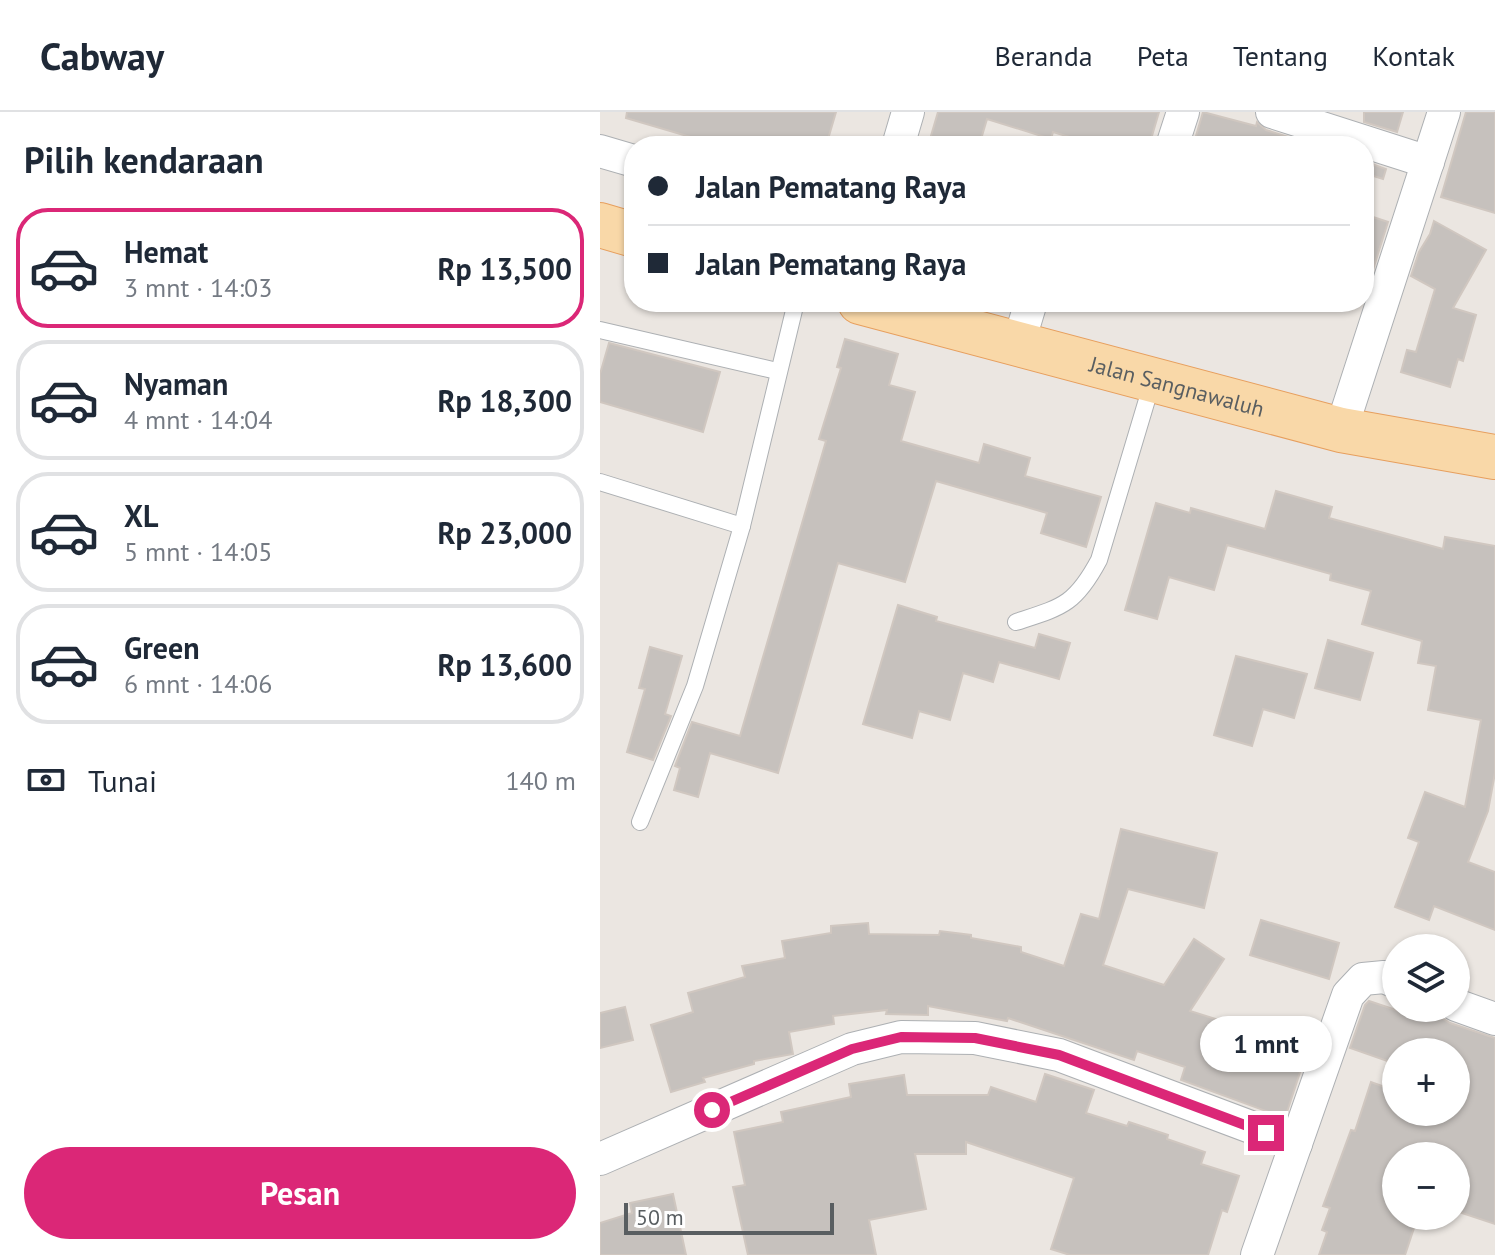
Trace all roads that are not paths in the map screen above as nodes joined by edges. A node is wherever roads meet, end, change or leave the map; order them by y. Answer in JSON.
{"nodes":[{"id":1,"x":908,"y":112,"type":"edge"},
{"id":2,"x":1183,"y":112,"type":"edge"},
{"id":3,"x":1272,"y":112,"type":"edge"},
{"id":4,"x":1444,"y":112,"type":"edge"},
{"id":5,"x":901,"y":136,"type":"edge"},
{"id":6,"x":1175,"y":136,"type":"edge"},
{"id":7,"x":1347,"y":136,"type":"edge"},
{"id":8,"x":1374,"y":145,"type":"edge"},
{"id":9,"x":600,"y":151,"type":"edge"},
{"id":10,"x":624,"y":158,"type":"edge"},
{"id":11,"x":1428,"y":162,"type":"junction"},
{"id":12,"x":600,"y":225,"type":"edge"},
{"id":13,"x":624,"y":232,"type":"edge"},
{"id":14,"x":1375,"y":290,"type":"edge"},
{"id":15,"x":793,"y":312,"type":"edge"},
{"id":16,"x":897,"y":312,"type":"edge"},
{"id":17,"x":1028,"y":312,"type":"edge"},
{"id":18,"x":1370,"y":312,"type":"edge"},
{"id":19,"x":600,"y":330,"type":"edge"},
{"id":20,"x":1018,"y":345,"type":"junction"},
{"id":21,"x":777,"y":371,"type":"junction"},
{"id":22,"x":1153,"y":380,"type":"junction"},
{"id":23,"x":1341,"y":430,"type":"junction"},
{"id":24,"x":1495,"y":457,"type":"edge"},
{"id":25,"x":600,"y":482,"type":"edge"},
{"id":26,"x":742,"y":526,"type":"junction"},
{"id":27,"x":1016,"y":622,"type":"dead end"},
{"id":28,"x":640,"y":822,"type":"dead end"},
{"id":29,"x":1382,"y":977,"type":"edge"},
{"id":30,"x":1470,"y":1010,"type":"edge"},
{"id":31,"x":1495,"y":1019,"type":"edge"},
{"id":32,"x":1296,"y":1144,"type":"junction"},
{"id":33,"x":600,"y":1159,"type":"edge"},
{"id":34,"x":1257,"y":1255,"type":"edge"}],
"edges":[{"from":1,"to":5,"type":"street"},
{"from":2,"to":6,"type":"street"},
{"from":3,"to":7,"type":"street"},
{"from":4,"to":11,"type":"street"},
{"from":8,"to":11,"type":"street"},
{"from":9,"to":10,"type":"street"},
{"from":11,"to":14,"type":"street"},
{"from":12,"to":13,"type":"main road"},
{"from":15,"to":21,"type":"lane"},
{"from":16,"to":20,"type":"main road","name":"Jalan Sangnawaluh"},
{"from":17,"to":20,"type":"street"},
{"from":18,"to":23,"type":"street"},
{"from":19,"to":21,"type":"lane"},
{"from":20,"to":22,"type":"main road","name":"Jalan Sangnawaluh"},
{"from":21,"to":26,"type":"lane"},
{"from":22,"to":23,"type":"main road","name":"Jalan Sangnawaluh"},
{"from":22,"to":27,"type":"lane"},
{"from":23,"to":24,"type":"main road","name":"Jalan Sangnawaluh"},
{"from":25,"to":26,"type":"lane"},
{"from":26,"to":28,"type":"lane"},
{"from":29,"to":32,"type":"street"},
{"from":30,"to":31,"type":"street"},
{"from":32,"to":33,"type":"street"},
{"from":32,"to":34,"type":"street"}]}
